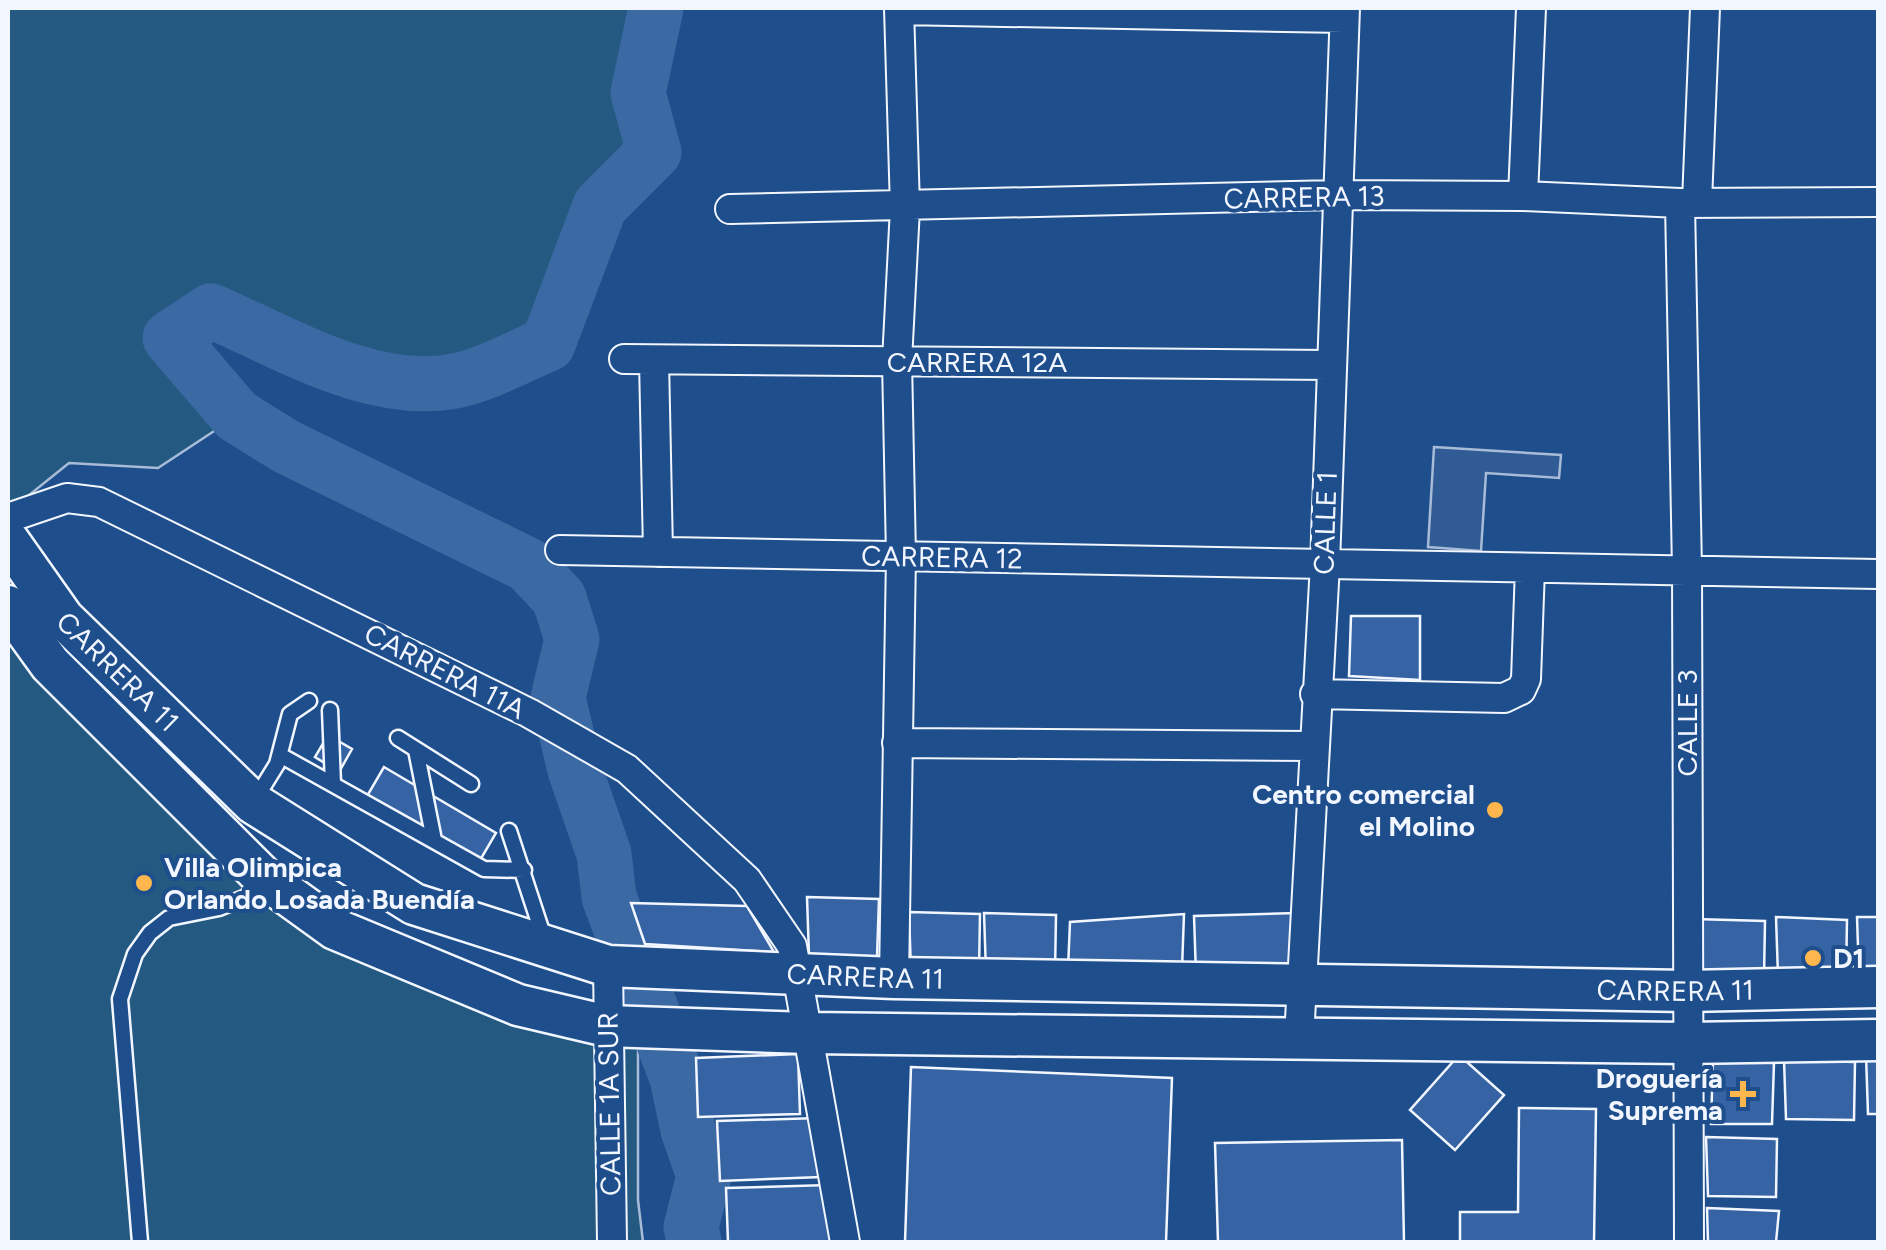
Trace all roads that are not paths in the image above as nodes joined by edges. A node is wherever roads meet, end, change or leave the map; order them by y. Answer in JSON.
{"nodes":[{"id":1,"x":1531,"y":8,"type":"edge"},
{"id":2,"x":1705,"y":8,"type":"edge"},
{"id":3,"x":899,"y":9,"type":"edge"},
{"id":4,"x":1345,"y":12,"type":"edge"},
{"id":5,"x":1336,"y":196,"type":"junction"},
{"id":6,"x":1523,"y":196,"type":"junction"},
{"id":7,"x":1688,"y":202,"type":"junction"},
{"id":8,"x":1878,"y":202,"type":"edge"},
{"id":9,"x":904,"y":208,"type":"junction"},
{"id":10,"x":730,"y":209,"type":"dead end"},
{"id":11,"x":624,"y":360,"type":"dead end"},
{"id":12,"x":654,"y":360,"type":"junction"},
{"id":13,"x":897,"y":361,"type":"junction"},
{"id":14,"x":1329,"y":365,"type":"junction"},
{"id":15,"x":8,"y":518,"type":"edge"},
{"id":16,"x":8,"y":540,"type":"edge"},
{"id":17,"x":560,"y":550,"type":"dead end"},
{"id":18,"x":658,"y":552,"type":"junction"},
{"id":19,"x":901,"y":556,"type":"junction"},
{"id":20,"x":1325,"y":564,"type":"junction"},
{"id":21,"x":1530,"y":568,"type":"junction"},
{"id":22,"x":1688,"y":570,"type":"junction"},
{"id":23,"x":1878,"y":574,"type":"edge"},
{"id":24,"x":8,"y":606,"type":"edge"},
{"id":25,"x":1314,"y":694,"type":"junction"},
{"id":26,"x":308,"y":701,"type":"dead end"},
{"id":27,"x":330,"y":710,"type":"dead end"},
{"id":28,"x":398,"y":738,"type":"dead end"},
{"id":29,"x":897,"y":743,"type":"junction"},
{"id":30,"x":1312,"y":746,"type":"junction"},
{"id":31,"x":416,"y":750,"type":"junction"},
{"id":32,"x":280,"y":755,"type":"junction"},
{"id":33,"x":332,"y":784,"type":"junction"},
{"id":34,"x":471,"y":784,"type":"dead end"},
{"id":35,"x":253,"y":803,"type":"junction"},
{"id":36,"x":510,"y":831,"type":"dead end"},
{"id":37,"x":434,"y":840,"type":"junction"},
{"id":38,"x":524,"y":870,"type":"junction"},
{"id":39,"x":264,"y":877,"type":"junction"},
{"id":40,"x":547,"y":949,"type":"junction"},
{"id":41,"x":611,"y":966,"type":"junction"},
{"id":42,"x":796,"y":975,"type":"junction"},
{"id":43,"x":894,"y":978,"type":"junction"},
{"id":44,"x":1302,"y":984,"type":"junction"},
{"id":45,"x":1878,"y":987,"type":"edge"},
{"id":46,"x":1687,"y":990,"type":"junction"},
{"id":47,"x":606,"y":1026,"type":"junction"},
{"id":48,"x":808,"y":1033,"type":"junction"},
{"id":49,"x":1299,"y":1038,"type":"junction"},
{"id":50,"x":1878,"y":1040,"type":"edge"},
{"id":51,"x":1687,"y":1043,"type":"junction"},
{"id":52,"x":140,"y":1242,"type":"edge"},
{"id":53,"x":612,"y":1242,"type":"edge"},
{"id":54,"x":844,"y":1242,"type":"edge"},
{"id":55,"x":1689,"y":1242,"type":"edge"}],
"edges":[{"from":1,"to":6,"type":"street"},
{"from":2,"to":7,"type":"street","name":"CALLE 3"},
{"from":3,"to":4,"type":"street"},
{"from":3,"to":9,"type":"street"},
{"from":4,"to":5,"type":"street","name":"CALLE 1"},
{"from":5,"to":6,"type":"street","name":"CARRERA 13"},
{"from":5,"to":9,"type":"street","name":"CARRERA 13"},
{"from":5,"to":14,"type":"street","name":"CALLE 1"},
{"from":6,"to":7,"type":"street","name":"CARRERA 13"},
{"from":7,"to":8,"type":"street","name":"CARRERA 13"},
{"from":7,"to":22,"type":"street","name":"CALLE 3"},
{"from":9,"to":10,"type":"street","name":"CARRERA 13"},
{"from":9,"to":13,"type":"street"},
{"from":11,"to":12,"type":"street","name":"CARRERA 12A"},
{"from":12,"to":13,"type":"street","name":"CARRERA 12A"},
{"from":12,"to":18,"type":"street"},
{"from":13,"to":14,"type":"street","name":"CARRERA 12A"},
{"from":13,"to":19,"type":"street"},
{"from":14,"to":20,"type":"street","name":"CALLE 1"},
{"from":15,"to":42,"type":"street","name":"CARRERA 11A"},
{"from":16,"to":35,"type":"main road","name":"CARRERA 11"},
{"from":17,"to":18,"type":"street","name":"CARRERA 12"},
{"from":18,"to":19,"type":"street","name":"CARRERA 12"},
{"from":19,"to":20,"type":"street","name":"CARRERA 12"},
{"from":19,"to":29,"type":"street"},
{"from":20,"to":21,"type":"street","name":"CARRERA 12"},
{"from":20,"to":25,"type":"street","name":"CALLE 1"},
{"from":21,"to":22,"type":"street","name":"CARRERA 12"},
{"from":21,"to":25,"type":"street"},
{"from":22,"to":23,"type":"street","name":"CARRERA 12"},
{"from":22,"to":46,"type":"street","name":"CALLE 3"},
{"from":24,"to":39,"type":"main road","name":"CARRERA 11"},
{"from":25,"to":30,"type":"street","name":"CALLE 1"},
{"from":26,"to":32,"type":"lane"},
{"from":27,"to":33,"type":"lane"},
{"from":28,"to":31,"type":"lane"},
{"from":29,"to":30,"type":"street"},
{"from":29,"to":43,"type":"street"},
{"from":30,"to":44,"type":"street","name":"CALLE 1"},
{"from":31,"to":34,"type":"lane"},
{"from":31,"to":37,"type":"lane"},
{"from":32,"to":33,"type":"lane"},
{"from":32,"to":35,"type":"lane"},
{"from":33,"to":37,"type":"lane"},
{"from":35,"to":40,"type":"main road","name":"CARRERA 11"},
{"from":36,"to":38,"type":"lane"},
{"from":37,"to":38,"type":"lane"},
{"from":38,"to":40,"type":"lane"},
{"from":39,"to":47,"type":"main road","name":"CARRERA 11"},
{"from":39,"to":52,"type":"lane"},
{"from":40,"to":41,"type":"main road","name":"CARRERA 11"},
{"from":41,"to":42,"type":"main road","name":"CARRERA 11"},
{"from":41,"to":47,"type":"street","name":"CALLE 1A SUR"},
{"from":42,"to":43,"type":"main road","name":"CARRERA 11"},
{"from":42,"to":48,"type":"street"},
{"from":43,"to":44,"type":"main road","name":"CARRERA 11"},
{"from":44,"to":46,"type":"main road","name":"CARRERA 11"},
{"from":44,"to":49,"type":"street","name":"CALLE 1"},
{"from":45,"to":46,"type":"main road","name":"CARRERA 11"},
{"from":46,"to":51,"type":"street","name":"CALLE 3"},
{"from":47,"to":48,"type":"main road","name":"CARRERA 11"},
{"from":47,"to":53,"type":"street","name":"CALLE 1A SUR"},
{"from":48,"to":49,"type":"main road","name":"CARRERA 11"},
{"from":48,"to":54,"type":"street"},
{"from":49,"to":51,"type":"main road","name":"CARRERA 11"},
{"from":50,"to":51,"type":"main road","name":"CARRERA 11"},
{"from":51,"to":55,"type":"street","name":"CALLE 3"}]}
